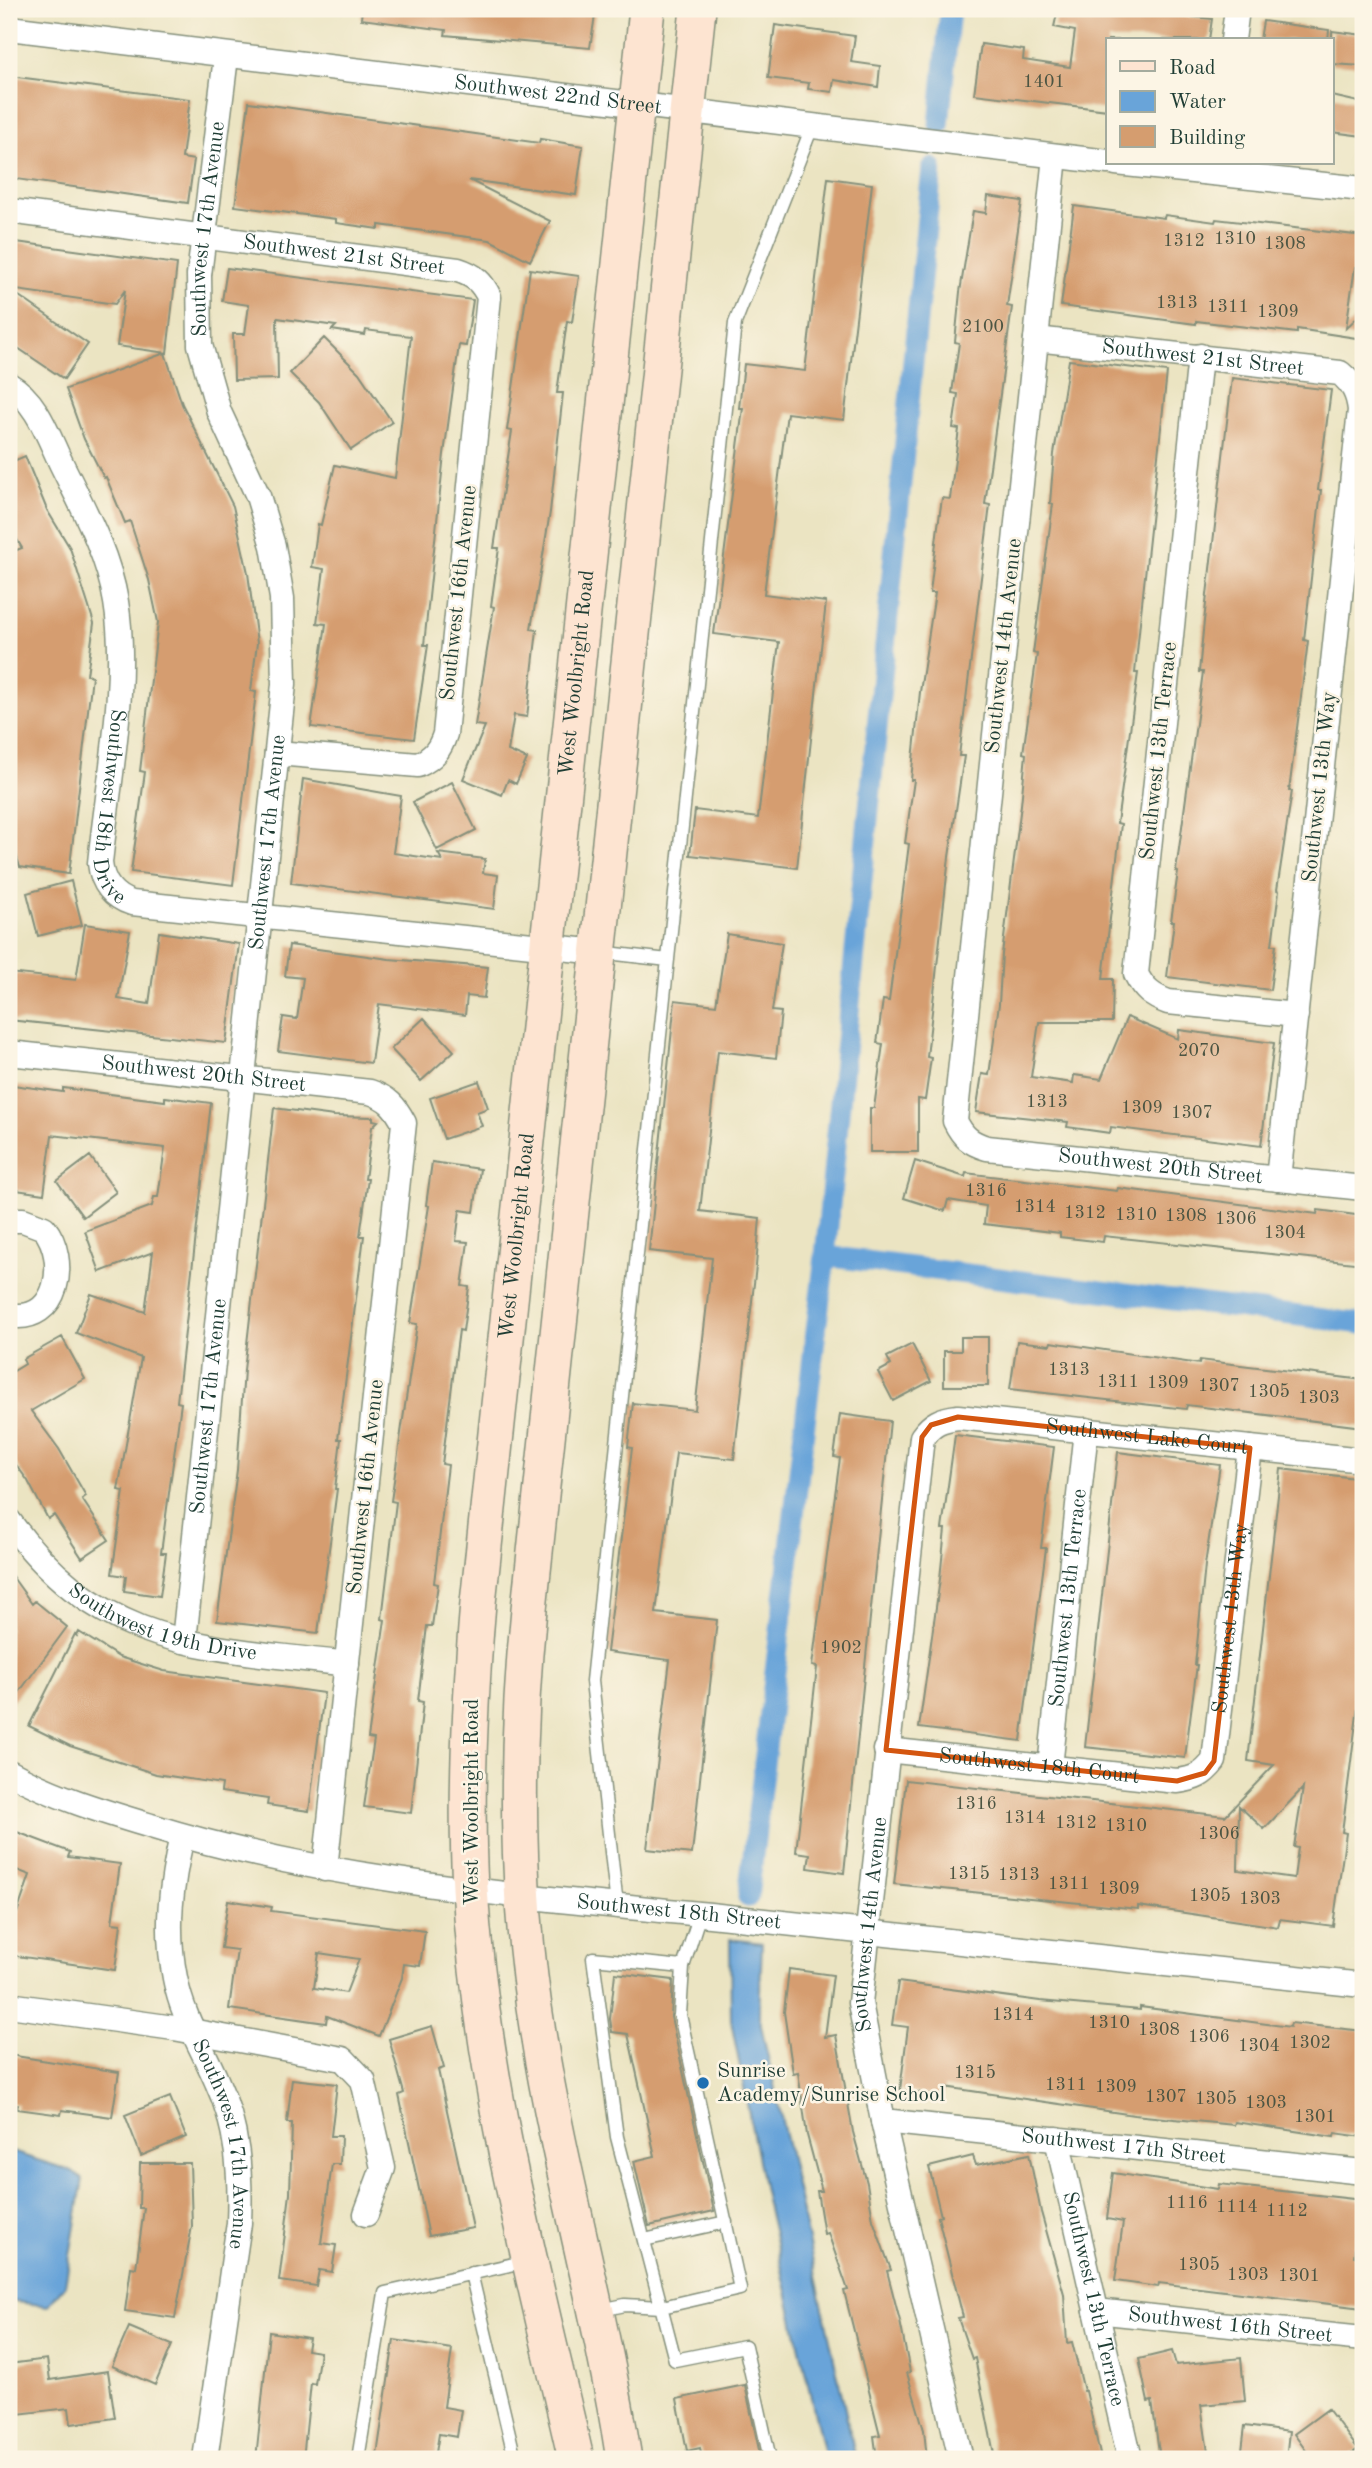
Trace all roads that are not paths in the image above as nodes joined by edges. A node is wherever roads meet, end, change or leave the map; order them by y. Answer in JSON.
{"nodes":[{"id":1,"x":647,"y":9,"type":"edge"},
{"id":2,"x":698,"y":9,"type":"edge"},
{"id":3,"x":1237,"y":9,"type":"edge"},
{"id":4,"x":9,"y":28,"type":"edge"},
{"id":5,"x":1233,"y":38,"type":"edge"},
{"id":6,"x":226,"y":57,"type":"junction"},
{"id":7,"x":636,"y":106,"type":"junction"},
{"id":8,"x":687,"y":112,"type":"junction"},
{"id":9,"x":812,"y":127,"type":"junction"},
{"id":10,"x":1055,"y":156,"type":"junction"},
{"id":11,"x":1106,"y":162,"type":"edge"},
{"id":12,"x":1137,"y":164,"type":"edge"},
{"id":13,"x":1219,"y":168,"type":"edge"},
{"id":14,"x":1363,"y":189,"type":"edge"},
{"id":15,"x":9,"y":211,"type":"edge"},
{"id":16,"x":204,"y":235,"type":"junction"},
{"id":17,"x":472,"y":274,"type":"joint"},
{"id":18,"x":1036,"y":339,"type":"junction"},
{"id":19,"x":1200,"y":356,"type":"junction"},
{"id":20,"x":9,"y":384,"type":"edge"},
{"id":21,"x":1358,"y":395,"type":"joint"},
{"id":22,"x":277,"y":753,"type":"junction"},
{"id":23,"x":260,"y":917,"type":"junction"},
{"id":24,"x":547,"y":946,"type":"junction"},
{"id":25,"x":599,"y":951,"type":"junction"},
{"id":26,"x":668,"y":960,"type":"junction"},
{"id":27,"x":1296,"y":1015,"type":"junction"},
{"id":28,"x":9,"y":1053,"type":"edge"},
{"id":29,"x":243,"y":1078,"type":"junction"},
{"id":30,"x":396,"y":1107,"type":"joint"},
{"id":31,"x":962,"y":1134,"type":"joint"},
{"id":32,"x":1278,"y":1179,"type":"junction"},
{"id":33,"x":1363,"y":1188,"type":"edge"},
{"id":34,"x":9,"y":1220,"type":"edge"},
{"id":35,"x":9,"y":1315,"type":"edge"},
{"id":36,"x":931,"y":1425,"type":"joint"},
{"id":37,"x":1086,"y":1430,"type":"junction"},
{"id":38,"x":1250,"y":1448,"type":"junction"},
{"id":39,"x":1363,"y":1460,"type":"edge"},
{"id":40,"x":9,"y":1521,"type":"edge"},
{"id":41,"x":184,"y":1641,"type":"junction"},
{"id":42,"x":347,"y":1664,"type":"junction"},
{"id":43,"x":886,"y":1750,"type":"junction"},
{"id":44,"x":1050,"y":1767,"type":"junction"},
{"id":45,"x":9,"y":1772,"type":"edge"},
{"id":46,"x":1192,"y":1779,"type":"joint"},
{"id":47,"x":182,"y":1836,"type":"junction"},
{"id":48,"x":324,"y":1869,"type":"junction"},
{"id":49,"x":470,"y":1888,"type":"junction"},
{"id":50,"x":523,"y":1895,"type":"junction"},
{"id":51,"x":617,"y":1906,"type":"junction"},
{"id":52,"x":700,"y":1914,"type":"junction"},
{"id":53,"x":867,"y":1932,"type":"junction"},
{"id":54,"x":683,"y":1966,"type":"junction"},
{"id":55,"x":1363,"y":1985,"type":"edge"},
{"id":56,"x":9,"y":2004,"type":"edge"},
{"id":57,"x":193,"y":2032,"type":"junction"},
{"id":58,"x":883,"y":2121,"type":"junction"},
{"id":59,"x":1057,"y":2139,"type":"junction"},
{"id":60,"x":1363,"y":2172,"type":"edge"},
{"id":61,"x":366,"y":2214,"type":"dead end"},
{"id":62,"x":726,"y":2222,"type":"junction"},
{"id":63,"x":644,"y":2240,"type":"junction"},
{"id":64,"x":531,"y":2260,"type":"junction"},
{"id":65,"x":471,"y":2273,"type":"junction"},
{"id":66,"x":662,"y":2307,"type":"junction"},
{"id":67,"x":595,"y":2311,"type":"junction"},
{"id":68,"x":1096,"y":2311,"type":"junction"},
{"id":69,"x":1363,"y":2339,"type":"edge"},
{"id":70,"x":205,"y":2459,"type":"edge"},
{"id":71,"x":358,"y":2459,"type":"edge"},
{"id":72,"x":515,"y":2459,"type":"edge"},
{"id":73,"x":576,"y":2459,"type":"edge"},
{"id":74,"x":624,"y":2459,"type":"edge"},
{"id":75,"x":770,"y":2459,"type":"edge"},
{"id":76,"x":961,"y":2459,"type":"edge"},
{"id":77,"x":1130,"y":2459,"type":"edge"}],
"edges":[{"from":1,"to":7,"type":"main road","name":"West Woolbright Road"},
{"from":2,"to":8,"type":"main road"},
{"from":3,"to":5,"type":"street"},
{"from":4,"to":6,"type":"street","name":"Southwest 22nd Street"},
{"from":6,"to":7,"type":"street","name":"Southwest 22nd Street"},
{"from":6,"to":16,"type":"street","name":"Southwest 17th Avenue"},
{"from":7,"to":8,"type":"street","name":"Southwest 22nd Street"},
{"from":7,"to":24,"type":"main road","name":"West Woolbright Road"},
{"from":8,"to":9,"type":"street","name":"Southwest 22nd Street"},
{"from":8,"to":25,"type":"main road"},
{"from":9,"to":10,"type":"street","name":"Southwest 22nd Street"},
{"from":9,"to":26,"type":"lane"},
{"from":10,"to":11,"type":"street","name":"Southwest 22nd Street"},
{"from":10,"to":18,"type":"street","name":"Southwest 14th Avenue"},
{"from":12,"to":13,"type":"street"},
{"from":13,"to":14,"type":"street"},
{"from":15,"to":16,"type":"street","name":"Southwest 21st Street"},
{"from":16,"to":17,"type":"street","name":"Southwest 21st Street"},
{"from":16,"to":22,"type":"street","name":"Southwest 17th Avenue"},
{"from":17,"to":22,"type":"street","name":"Southwest 16th Avenue"},
{"from":18,"to":19,"type":"street","name":"Southwest 21st Street"},
{"from":18,"to":31,"type":"street","name":"Southwest 14th Avenue"},
{"from":19,"to":21,"type":"street","name":"Southwest 21st Street"},
{"from":19,"to":27,"type":"street","name":"Southwest 13th Terrace"},
{"from":20,"to":23,"type":"street","name":"Southwest 18th Drive"},
{"from":21,"to":27,"type":"street","name":"Southwest 13th Way"},
{"from":22,"to":23,"type":"street","name":"Southwest 17th Avenue"},
{"from":23,"to":24,"type":"street","name":"Southwest 18th Drive"},
{"from":23,"to":29,"type":"street","name":"Southwest 17th Avenue"},
{"from":24,"to":25,"type":"street","name":"Southwest 18th Drive"},
{"from":24,"to":49,"type":"main road","name":"West Woolbright Road"},
{"from":25,"to":26,"type":"lane"},
{"from":25,"to":50,"type":"main road"},
{"from":26,"to":51,"type":"lane"},
{"from":27,"to":32,"type":"street","name":"Southwest 13th Way"},
{"from":28,"to":29,"type":"street","name":"Southwest 20th Street"},
{"from":29,"to":30,"type":"street","name":"Southwest 20th Street"},
{"from":29,"to":41,"type":"street","name":"Southwest 17th Avenue"},
{"from":30,"to":42,"type":"street","name":"Southwest 16th Avenue"},
{"from":31,"to":32,"type":"street","name":"Southwest 20th Street"},
{"from":32,"to":33,"type":"street","name":"Southwest 20th Street"},
{"from":34,"to":35,"type":"street"},
{"from":36,"to":37,"type":"street","name":"Southwest Lake Court"},
{"from":36,"to":43,"type":"street","name":"Southwest 14th Avenue"},
{"from":37,"to":38,"type":"street","name":"Southwest Lake Court"},
{"from":37,"to":44,"type":"street","name":"Southwest 13th Terrace"},
{"from":38,"to":39,"type":"street","name":"Southwest Lake Court"},
{"from":38,"to":46,"type":"street","name":"Southwest 13th Way"},
{"from":40,"to":41,"type":"street","name":"Southwest 19th Drive"},
{"from":41,"to":42,"type":"street","name":"Southwest 19th Drive"},
{"from":42,"to":48,"type":"street","name":"Southwest 16th Avenue"},
{"from":43,"to":44,"type":"street","name":"Southwest 18th Court"},
{"from":43,"to":53,"type":"street","name":"Southwest 14th Avenue"},
{"from":44,"to":46,"type":"street","name":"Southwest 18th Court"},
{"from":45,"to":47,"type":"street","name":"Southwest 18th Street"},
{"from":47,"to":48,"type":"street","name":"Southwest 18th Street"},
{"from":47,"to":57,"type":"street","name":"Southwest 17th Avenue"},
{"from":48,"to":49,"type":"street","name":"Southwest 18th Street"},
{"from":49,"to":50,"type":"street","name":"Southwest 18th Street"},
{"from":49,"to":64,"type":"main road","name":"West Woolbright Road"},
{"from":50,"to":51,"type":"street","name":"Southwest 18th Street"},
{"from":50,"to":67,"type":"main road"},
{"from":51,"to":52,"type":"street","name":"Southwest 18th Street"},
{"from":52,"to":53,"type":"street","name":"Southwest 18th Street"},
{"from":52,"to":54,"type":"lane"},
{"from":53,"to":55,"type":"street","name":"Southwest 18th Street"},
{"from":53,"to":58,"type":"street","name":"Southwest 14th Avenue"},
{"from":54,"to":62,"type":"lane"},
{"from":54,"to":63,"type":"lane"},
{"from":56,"to":57,"type":"street"},
{"from":57,"to":61,"type":"street"},
{"from":57,"to":70,"type":"street","name":"Southwest 17th Avenue"},
{"from":58,"to":59,"type":"street","name":"Southwest 17th Street"},
{"from":58,"to":76,"type":"street","name":"Southwest 14th Avenue"},
{"from":59,"to":60,"type":"street","name":"Southwest 17th Street"},
{"from":59,"to":68,"type":"street","name":"Southwest 13th Terrace"},
{"from":62,"to":63,"type":"lane"},
{"from":62,"to":66,"type":"lane"},
{"from":63,"to":66,"type":"lane"},
{"from":64,"to":65,"type":"lane"},
{"from":64,"to":73,"type":"main road","name":"West Woolbright Road"},
{"from":65,"to":71,"type":"lane"},
{"from":65,"to":72,"type":"lane"},
{"from":66,"to":67,"type":"lane"},
{"from":66,"to":75,"type":"lane"},
{"from":67,"to":74,"type":"main road"},
{"from":68,"to":69,"type":"street","name":"Southwest 16th Street"},
{"from":68,"to":77,"type":"street","name":"Southwest 13th Terrace"}]}
